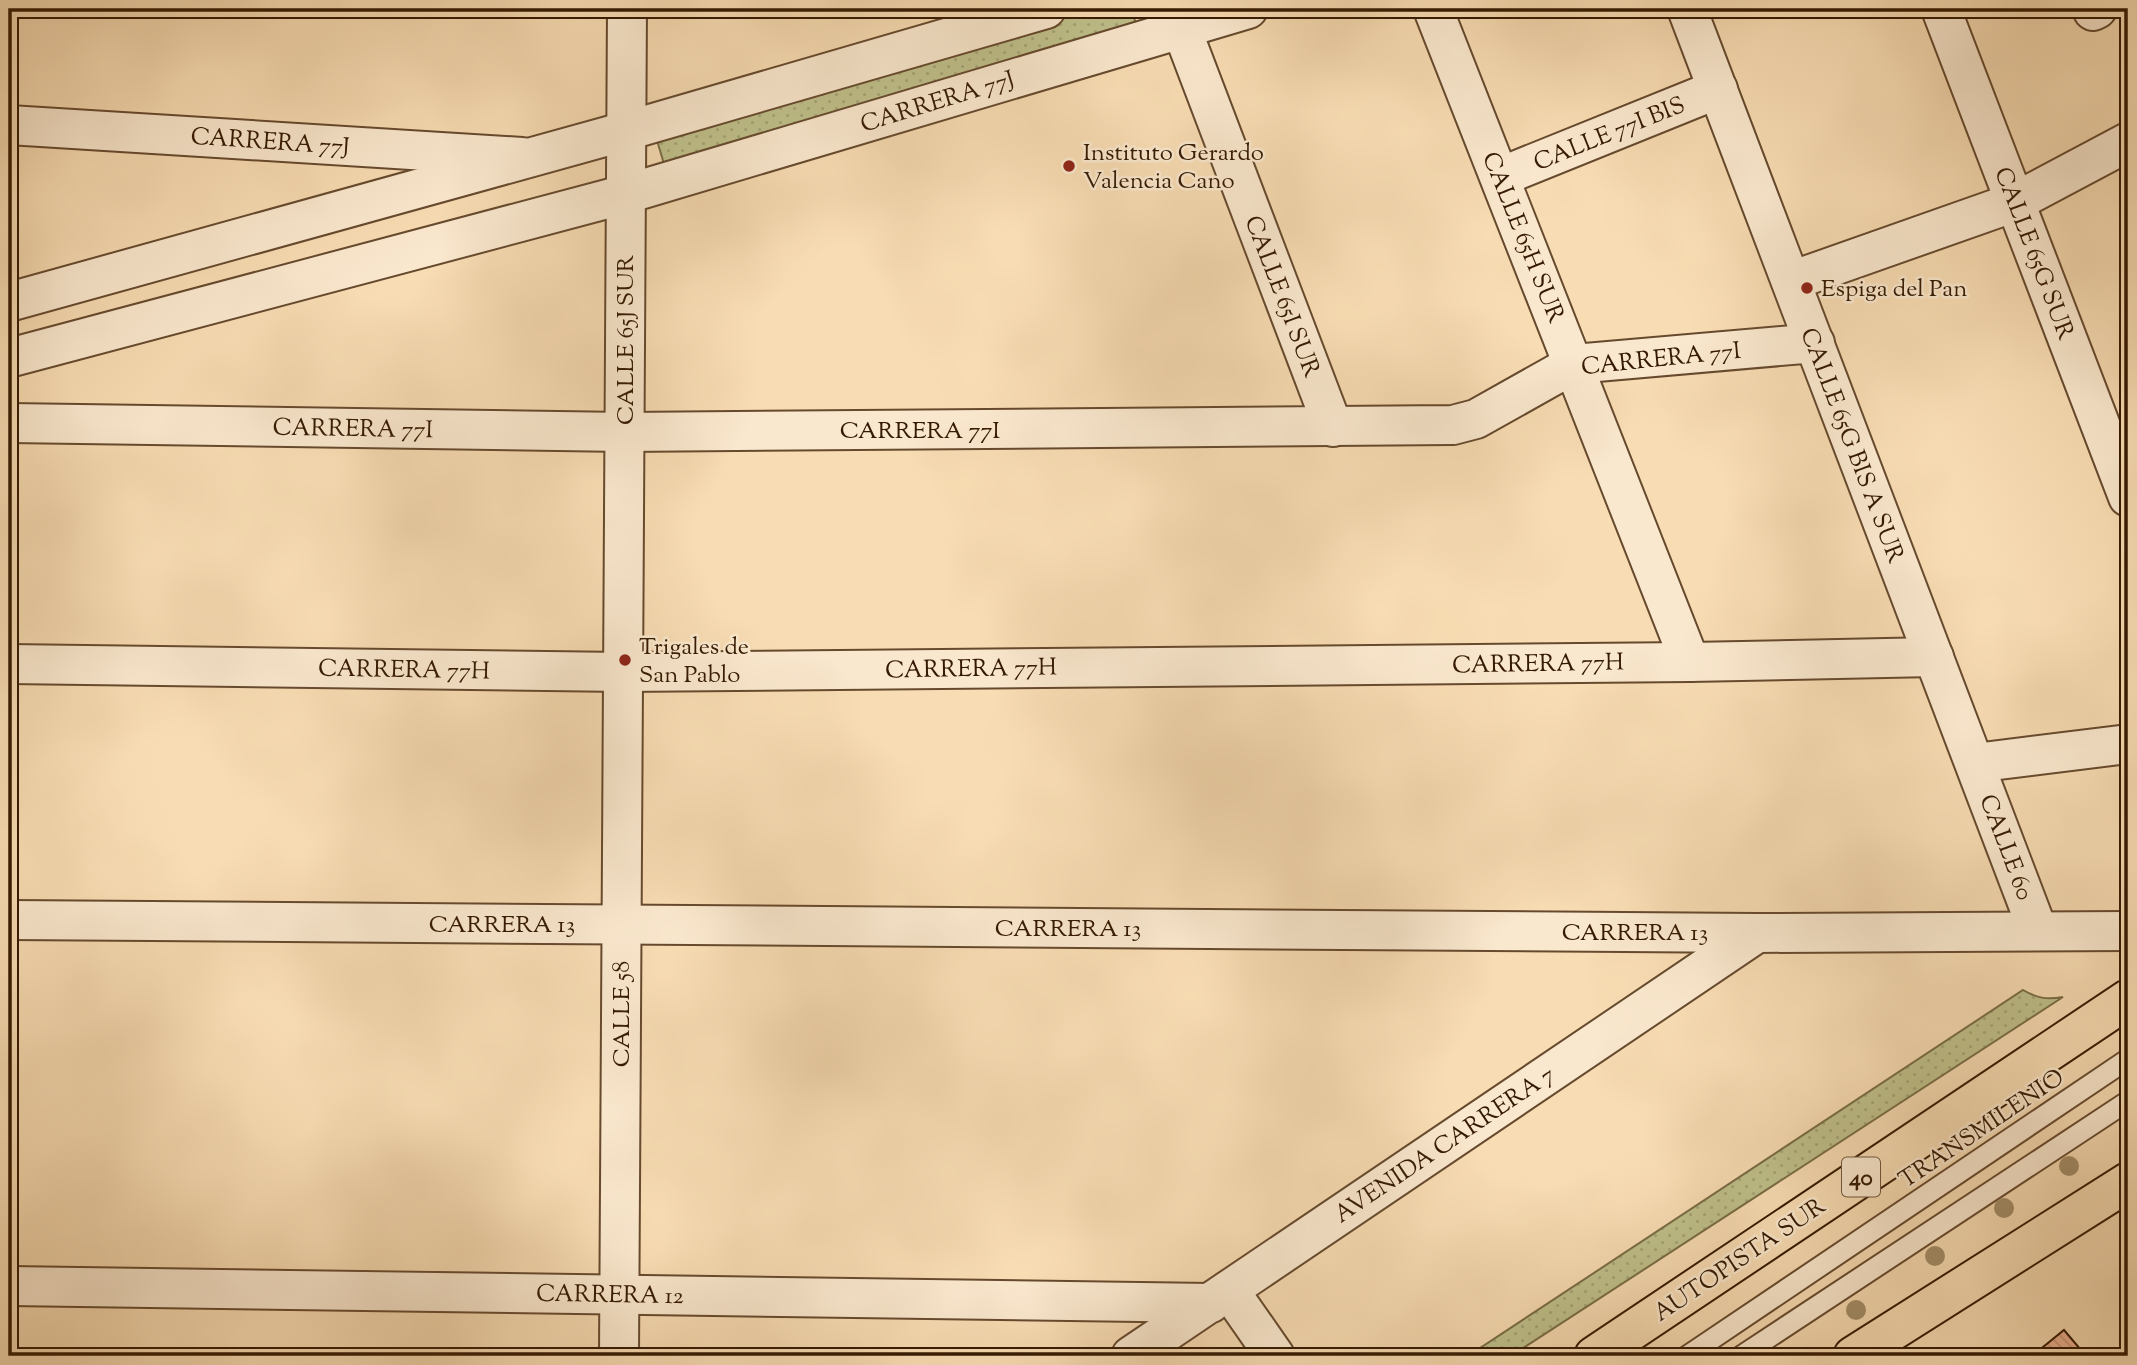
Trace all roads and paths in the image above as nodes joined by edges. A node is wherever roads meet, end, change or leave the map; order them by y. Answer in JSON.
{"nodes":[{"id":1,"x":627,"y":9,"type":"edge"},
{"id":2,"x":1046,"y":9,"type":"edge"},
{"id":3,"x":1248,"y":9,"type":"edge"},
{"id":4,"x":1433,"y":9,"type":"edge"},
{"id":5,"x":1687,"y":9,"type":"edge"},
{"id":6,"x":1941,"y":9,"type":"edge"},
{"id":7,"x":1178,"y":18,"type":"edge"},
{"id":8,"x":1718,"y":89,"type":"junction"},
{"id":9,"x":9,"y":125,"type":"edge"},
{"id":10,"x":626,"y":131,"type":"junction"},
{"id":11,"x":2128,"y":142,"type":"edge"},
{"id":12,"x":531,"y":158,"type":"junction"},
{"id":13,"x":1500,"y":177,"type":"junction"},
{"id":14,"x":626,"y":194,"type":"junction"},
{"id":15,"x":2015,"y":202,"type":"junction"},
{"id":16,"x":1791,"y":281,"type":"junction"},
{"id":17,"x":9,"y":302,"type":"edge"},
{"id":18,"x":1815,"y":343,"type":"junction"},
{"id":19,"x":9,"y":359,"type":"edge"},
{"id":20,"x":1574,"y":364,"type":"junction"},
{"id":21,"x":9,"y":423,"type":"edge"},
{"id":22,"x":1333,"y":427,"type":"junction"},
{"id":23,"x":624,"y":432,"type":"junction"},
{"id":24,"x":2128,"y":498,"type":"edge"},
{"id":25,"x":1934,"y":657,"type":"junction"},
{"id":26,"x":1690,"y":662,"type":"junction"},
{"id":27,"x":9,"y":664,"type":"edge"},
{"id":28,"x":623,"y":672,"type":"junction"},
{"id":29,"x":2128,"y":744,"type":"edge"},
{"id":30,"x":1975,"y":763,"type":"junction"},
{"id":31,"x":9,"y":920,"type":"edge"},
{"id":32,"x":621,"y":925,"type":"junction"},
{"id":33,"x":2038,"y":931,"type":"junction"},
{"id":34,"x":2128,"y":931,"type":"edge"},
{"id":35,"x":1757,"y":933,"type":"junction"},
{"id":36,"x":2128,"y":999,"type":"edge"},
{"id":37,"x":2128,"y":1059,"type":"edge"},
{"id":38,"x":2128,"y":1101,"type":"edge"},
{"id":39,"x":2128,"y":1182,"type":"edge"},
{"id":40,"x":9,"y":1286,"type":"edge"},
{"id":41,"x":619,"y":1294,"type":"junction"},
{"id":42,"x":1220,"y":1296,"type":"junction"},
{"id":43,"x":618,"y":1356,"type":"edge"},
{"id":44,"x":1131,"y":1356,"type":"edge"},
{"id":45,"x":1275,"y":1356,"type":"edge"},
{"id":46,"x":1594,"y":1356,"type":"edge"},
{"id":47,"x":1688,"y":1356,"type":"edge"},
{"id":48,"x":1741,"y":1356,"type":"edge"},
{"id":49,"x":1853,"y":1356,"type":"edge"}],
"edges":[{"from":1,"to":10,"type":"street","name":"CALLE 65J SUR"},
{"from":2,"to":10,"type":"street"},
{"from":3,"to":7,"type":"street","name":"CARRERA 77J"},
{"from":4,"to":13,"type":"street","name":"CALLE 65H SUR"},
{"from":5,"to":8,"type":"street","name":"CALLE 65G BIS A SUR"},
{"from":6,"to":15,"type":"street","name":"CALLE 65G SUR"},
{"from":7,"to":14,"type":"street","name":"CARRERA 77J"},
{"from":7,"to":22,"type":"street","name":"CALLE 65I SUR"},
{"from":8,"to":13,"type":"street","name":"CALLE 77I BIS"},
{"from":8,"to":16,"type":"street","name":"CALLE 65G BIS A SUR"},
{"from":9,"to":12,"type":"street","name":"CARRERA 77J"},
{"from":10,"to":12,"type":"street"},
{"from":10,"to":14,"type":"street","name":"CALLE 65J SUR"},
{"from":11,"to":15,"type":"street"},
{"from":12,"to":17,"type":"street"},
{"from":13,"to":20,"type":"street","name":"CALLE 65H SUR"},
{"from":14,"to":19,"type":"street"},
{"from":14,"to":23,"type":"street","name":"CALLE 65J SUR"},
{"from":15,"to":16,"type":"street"},
{"from":15,"to":24,"type":"street","name":"CALLE 65G SUR"},
{"from":16,"to":18,"type":"street","name":"CALLE 65G BIS A SUR"},
{"from":18,"to":20,"type":"street","name":"CARRERA 77I"},
{"from":18,"to":25,"type":"street","name":"CALLE 65G BIS A SUR"},
{"from":20,"to":22,"type":"street","name":"CARRERA 77I"},
{"from":20,"to":26,"type":"street","name":"CALLE 65H SUR"},
{"from":21,"to":23,"type":"street","name":"CARRERA 77I"},
{"from":22,"to":23,"type":"street","name":"CARRERA 77I"},
{"from":23,"to":28,"type":"street","name":"CALLE 65J SUR"},
{"from":25,"to":26,"type":"street","name":"CARRERA 77H"},
{"from":25,"to":30,"type":"street","name":"CALLE 65G BIS A SUR"},
{"from":26,"to":28,"type":"street","name":"CARRERA 77H"},
{"from":27,"to":28,"type":"street","name":"CARRERA 77H"},
{"from":28,"to":32,"type":"street","name":"CALLE 58"},
{"from":29,"to":30,"type":"street"},
{"from":30,"to":33,"type":"street","name":"CALLE 60"},
{"from":31,"to":32,"type":"street","name":"CARRERA 13"},
{"from":32,"to":35,"type":"street","name":"CARRERA 13"},
{"from":32,"to":41,"type":"street","name":"CALLE 58"},
{"from":33,"to":34,"type":"street","name":"CARRERA 13"},
{"from":33,"to":35,"type":"street","name":"CARRERA 13"},
{"from":35,"to":42,"type":"street","name":"AVENIDA CARRERA 7"},
{"from":36,"to":46,"type":"highway","name":"AUTOPISTA SUR","number":"40"},
{"from":37,"to":47,"type":"lane","name":"TRANSMILENIO"},
{"from":38,"to":48,"type":"lane"},
{"from":39,"to":49,"type":"highway"},
{"from":40,"to":41,"type":"street","name":"CARRERA 12"},
{"from":41,"to":42,"type":"street","name":"CARRERA 12"},
{"from":41,"to":43,"type":"street","name":"CALLE 58"},
{"from":42,"to":44,"type":"street","name":"AVENIDA CARRERA 7"},
{"from":42,"to":45,"type":"street"}]}
